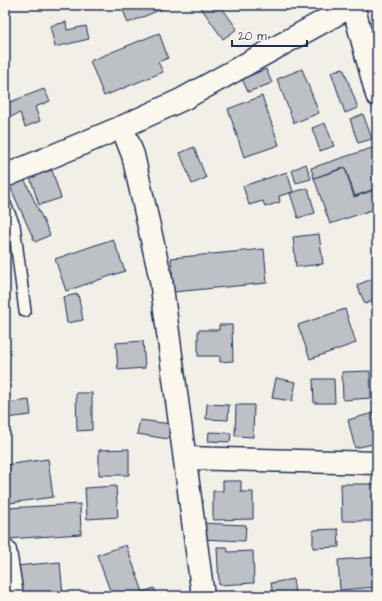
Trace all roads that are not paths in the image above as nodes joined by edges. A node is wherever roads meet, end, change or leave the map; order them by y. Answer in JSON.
{"nodes":[{"id":1,"x":353,"y":5,"type":"edge"},
{"id":2,"x":377,"y":95,"type":"edge"},
{"id":3,"x":122,"y":127,"type":"junction"},
{"id":4,"x":5,"y":176,"type":"edge"},
{"id":5,"x":5,"y":204,"type":"edge"},
{"id":6,"x":25,"y":311,"type":"dead end"},
{"id":7,"x":185,"y":458,"type":"junction"},
{"id":8,"x":377,"y":463,"type":"edge"},
{"id":9,"x":5,"y":551,"type":"edge"},
{"id":10,"x":12,"y":596,"type":"edge"},
{"id":11,"x":203,"y":596,"type":"edge"}],
"edges":[{"from":1,"to":2,"type":"street"},
{"from":1,"to":3,"type":"street"},
{"from":3,"to":4,"type":"street"},
{"from":3,"to":7,"type":"street"},
{"from":5,"to":6,"type":"lane"},
{"from":7,"to":8,"type":"street"},
{"from":7,"to":11,"type":"street"},
{"from":9,"to":10,"type":"street"}]}
